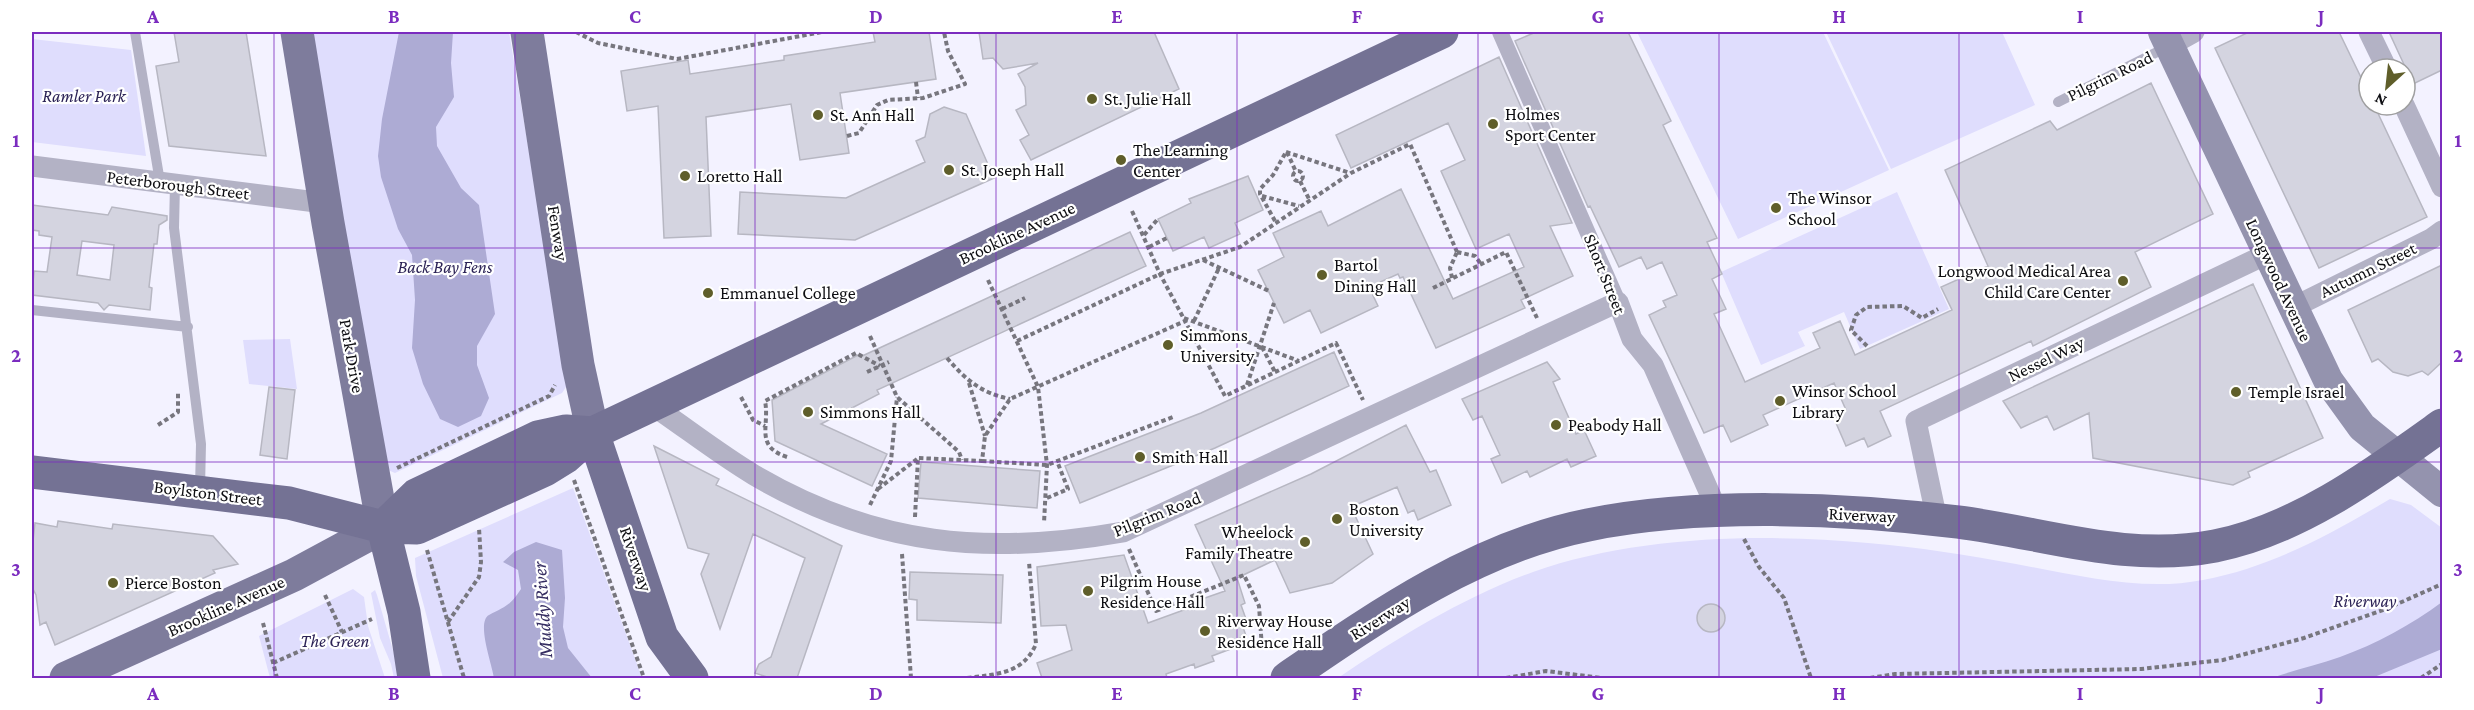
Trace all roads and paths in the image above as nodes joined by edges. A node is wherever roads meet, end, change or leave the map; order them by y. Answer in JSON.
{"nodes":[{"id":1,"x":135,"y":32,"type":"edge"},
{"id":2,"x":297,"y":32,"type":"edge"},
{"id":3,"x":527,"y":32,"type":"edge"},
{"id":4,"x":561,"y":32,"type":"edge"},
{"id":5,"x":568,"y":32,"type":"edge"},
{"id":6,"x":576,"y":32,"type":"edge"},
{"id":7,"x":822,"y":32,"type":"edge"},
{"id":8,"x":945,"y":32,"type":"edge"},
{"id":9,"x":1442,"y":32,"type":"edge"},
{"id":10,"x":1500,"y":32,"type":"edge"},
{"id":11,"x":2369,"y":32,"type":"edge"},
{"id":12,"x":2175,"y":36,"type":"edge"},
{"id":13,"x":2381,"y":57,"type":"edge"},
{"id":14,"x":916,"y":82,"type":"dead end"},
{"id":15,"x":918,"y":98,"type":"junction"},
{"id":16,"x":2058,"y":102,"type":"dead end"},
{"id":17,"x":2410,"y":117,"type":"edge"},
{"id":18,"x":847,"y":136,"type":"dead end"},
{"id":19,"x":1286,"y":152,"type":"junction"},
{"id":20,"x":32,"y":166,"type":"edge"},
{"id":21,"x":1351,"y":173,"type":"junction"},
{"id":22,"x":167,"y":183,"type":"junction"},
{"id":23,"x":2442,"y":187,"type":"edge"},
{"id":24,"x":1261,"y":196,"type":"junction"},
{"id":25,"x":1309,"y":199,"type":"junction"},
{"id":26,"x":324,"y":203,"type":"junction"},
{"id":27,"x":1299,"y":206,"type":"junction"},
{"id":28,"x":1132,"y":211,"type":"dead end"},
{"id":29,"x":1157,"y":220,"type":"dead end"},
{"id":30,"x":1275,"y":221,"type":"junction"},
{"id":31,"x":2442,"y":231,"type":"edge"},
{"id":32,"x":1143,"y":235,"type":"junction"},
{"id":33,"x":1167,"y":238,"type":"dead end"},
{"id":34,"x":1149,"y":247,"type":"junction"},
{"id":35,"x":1457,"y":252,"type":"junction"},
{"id":36,"x":2267,"y":254,"type":"junction"},
{"id":37,"x":1202,"y":260,"type":"junction"},
{"id":38,"x":1481,"y":264,"type":"junction"},
{"id":39,"x":1220,"y":267,"type":"junction"},
{"id":40,"x":1160,"y":274,"type":"junction"},
{"id":41,"x":1452,"y":278,"type":"junction"},
{"id":42,"x":988,"y":280,"type":"dead end"},
{"id":43,"x":1433,"y":288,"type":"dead end"},
{"id":44,"x":1269,"y":291,"type":"dead end"},
{"id":45,"x":1025,"y":298,"type":"dead end"},
{"id":46,"x":1618,"y":302,"type":"junction"},
{"id":47,"x":1274,"y":303,"type":"dead end"},
{"id":48,"x":2292,"y":308,"type":"junction"},
{"id":49,"x":1002,"y":309,"type":"junction"},
{"id":50,"x":1938,"y":309,"type":"dead end"},
{"id":51,"x":32,"y":310,"type":"edge"},
{"id":52,"x":1184,"y":319,"type":"junction"},
{"id":53,"x":1194,"y":321,"type":"junction"},
{"id":54,"x":1540,"y":324,"type":"dead end"},
{"id":55,"x":188,"y":327,"type":"junction"},
{"id":56,"x":870,"y":336,"type":"dead end"},
{"id":57,"x":1017,"y":341,"type":"junction"},
{"id":58,"x":1867,"y":346,"type":"dead end"},
{"id":59,"x":1262,"y":347,"type":"junction"},
{"id":60,"x":947,"y":358,"type":"dead end"},
{"id":61,"x":1299,"y":361,"type":"junction"},
{"id":62,"x":889,"y":362,"type":"dead end"},
{"id":63,"x":882,"y":365,"type":"junction"},
{"id":64,"x":867,"y":372,"type":"dead end"},
{"id":65,"x":1275,"y":372,"type":"junction"},
{"id":66,"x":969,"y":383,"type":"junction"},
{"id":67,"x":1247,"y":386,"type":"junction"},
{"id":68,"x":1038,"y":387,"type":"junction"},
{"id":69,"x":554,"y":390,"type":"dead end"},
{"id":70,"x":741,"y":397,"type":"dead end"},
{"id":71,"x":897,"y":397,"type":"junction"},
{"id":72,"x":1010,"y":399,"type":"junction"},
{"id":73,"x":652,"y":405,"type":"junction"},
{"id":74,"x":1366,"y":406,"type":"dead end"},
{"id":75,"x":1173,"y":417,"type":"dead end"},
{"id":76,"x":2442,"y":425,"type":"edge"},
{"id":77,"x":765,"y":426,"type":"junction"},
{"id":78,"x":592,"y":433,"type":"junction"},
{"id":79,"x":985,"y":436,"type":"junction"},
{"id":80,"x":2397,"y":456,"type":"junction"},
{"id":81,"x":787,"y":458,"type":"dead end"},
{"id":82,"x":918,"y":458,"type":"junction"},
{"id":83,"x":963,"y":460,"type":"junction"},
{"id":84,"x":982,"y":461,"type":"junction"},
{"id":85,"x":1057,"y":462,"type":"junction"},
{"id":86,"x":1047,"y":465,"type":"junction"},
{"id":87,"x":393,"y":468,"type":"dead end"},
{"id":88,"x":32,"y":472,"type":"edge"},
{"id":89,"x":571,"y":478,"type":"dead end"},
{"id":90,"x":877,"y":490,"type":"junction"},
{"id":91,"x":200,"y":492,"type":"junction"},
{"id":92,"x":2442,"y":492,"type":"edge"},
{"id":93,"x":1047,"y":498,"type":"junction"},
{"id":94,"x":868,"y":512,"type":"dead end"},
{"id":95,"x":1718,"y":512,"type":"junction"},
{"id":96,"x":478,"y":519,"type":"dead end"},
{"id":97,"x":1937,"y":520,"type":"junction"},
{"id":98,"x":915,"y":524,"type":"dead end"},
{"id":99,"x":382,"y":527,"type":"junction"},
{"id":100,"x":1044,"y":531,"type":"dead end"},
{"id":101,"x":1744,"y":539,"type":"dead end"},
{"id":102,"x":422,"y":545,"type":"dead end"},
{"id":103,"x":1128,"y":545,"type":"dead end"},
{"id":104,"x":902,"y":551,"type":"dead end"},
{"id":105,"x":1029,"y":562,"type":"dead end"},
{"id":106,"x":2442,"y":584,"type":"edge"},
{"id":107,"x":325,"y":595,"type":"dead end"},
{"id":108,"x":404,"y":612,"type":"junction"},
{"id":109,"x":372,"y":619,"type":"dead end"},
{"id":110,"x":448,"y":622,"type":"junction"},
{"id":111,"x":263,"y":623,"type":"dead end"},
{"id":112,"x":342,"y":632,"type":"junction"},
{"id":113,"x":662,"y":637,"type":"junction"},
{"id":114,"x":1262,"y":648,"type":"dead end"},
{"id":115,"x":273,"y":663,"type":"junction"},
{"id":116,"x":2442,"y":664,"type":"edge"},
{"id":117,"x":66,"y":678,"type":"edge"},
{"id":118,"x":277,"y":678,"type":"edge"},
{"id":119,"x":414,"y":678,"type":"edge"},
{"id":120,"x":431,"y":678,"type":"edge"},
{"id":121,"x":464,"y":678,"type":"edge"},
{"id":122,"x":644,"y":678,"type":"edge"},
{"id":123,"x":676,"y":678,"type":"edge"},
{"id":124,"x":692,"y":678,"type":"edge"},
{"id":125,"x":911,"y":678,"type":"edge"},
{"id":126,"x":967,"y":678,"type":"edge"},
{"id":127,"x":1287,"y":678,"type":"edge"},
{"id":128,"x":1506,"y":678,"type":"edge"},
{"id":129,"x":1602,"y":678,"type":"edge"},
{"id":130,"x":1810,"y":678,"type":"edge"},
{"id":131,"x":1870,"y":678,"type":"edge"},
{"id":132,"x":2421,"y":678,"type":"edge"}],
"edges":[{"from":1,"to":22,"type":"lane"},
{"from":2,"to":26,"type":"main road","name":"Park Drive"},
{"from":3,"to":78,"type":"main road","name":"Fenway"},
{"from":4,"to":5,"type":"path"},
{"from":6,"to":7,"type":"path"},
{"from":8,"to":15,"type":"path"},
{"from":9,"to":73,"type":"highway","name":"Brookline Avenue"},
{"from":10,"to":46,"type":"street","name":"Short Street"},
{"from":11,"to":13,"type":"street"},
{"from":12,"to":16,"type":"lane","name":"Pilgrim Road"},
{"from":12,"to":36,"type":"main road","name":"Longwood Avenue"},
{"from":14,"to":15,"type":"path"},
{"from":15,"to":18,"type":"path"},
{"from":17,"to":23,"type":"street"},
{"from":19,"to":21,"type":"path"},
{"from":19,"to":24,"type":"path"},
{"from":19,"to":25,"type":"path"},
{"from":20,"to":22,"type":"street","name":"Peterborough Street"},
{"from":21,"to":25,"type":"path"},
{"from":21,"to":35,"type":"path"},
{"from":22,"to":26,"type":"street","name":"Peterborough Street"},
{"from":22,"to":55,"type":"lane"},
{"from":24,"to":27,"type":"path"},
{"from":24,"to":30,"type":"path"},
{"from":25,"to":27,"type":"path"},
{"from":26,"to":99,"type":"main road","name":"Park Drive"},
{"from":27,"to":30,"type":"path"},
{"from":28,"to":32,"type":"path"},
{"from":29,"to":32,"type":"path"},
{"from":30,"to":37,"type":"path"},
{"from":31,"to":48,"type":"street","name":"Autumn Street"},
{"from":32,"to":34,"type":"path"},
{"from":33,"to":34,"type":"path"},
{"from":34,"to":40,"type":"path"},
{"from":35,"to":38,"type":"path"},
{"from":35,"to":41,"type":"path"},
{"from":36,"to":48,"type":"main road","name":"Longwood Avenue"},
{"from":36,"to":97,"type":"street","name":"Nessel Way"},
{"from":37,"to":39,"type":"path"},
{"from":37,"to":40,"type":"path"},
{"from":38,"to":41,"type":"path"},
{"from":38,"to":54,"type":"path"},
{"from":39,"to":44,"type":"path"},
{"from":39,"to":53,"type":"path"},
{"from":40,"to":52,"type":"path"},
{"from":40,"to":57,"type":"path"},
{"from":41,"to":43,"type":"path"},
{"from":42,"to":49,"type":"path"},
{"from":45,"to":49,"type":"path"},
{"from":46,"to":73,"type":"street","name":"Pilgrim Road"},
{"from":46,"to":95,"type":"street","name":"Short Street"},
{"from":47,"to":59,"type":"path"},
{"from":48,"to":80,"type":"main road","name":"Longwood Avenue"},
{"from":49,"to":57,"type":"path"},
{"from":50,"to":58,"type":"path"},
{"from":51,"to":55,"type":"lane"},
{"from":52,"to":53,"type":"path"},
{"from":52,"to":67,"type":"path"},
{"from":52,"to":68,"type":"path"},
{"from":53,"to":59,"type":"path"},
{"from":55,"to":91,"type":"lane"},
{"from":56,"to":63,"type":"path"},
{"from":57,"to":68,"type":"path"},
{"from":59,"to":61,"type":"path"},
{"from":59,"to":65,"type":"path"},
{"from":59,"to":67,"type":"path"},
{"from":60,"to":66,"type":"path"},
{"from":61,"to":65,"type":"path"},
{"from":61,"to":74,"type":"path"},
{"from":62,"to":63,"type":"path"},
{"from":63,"to":64,"type":"path"},
{"from":63,"to":71,"type":"path"},
{"from":63,"to":77,"type":"path"},
{"from":65,"to":67,"type":"path"},
{"from":66,"to":72,"type":"path"},
{"from":66,"to":79,"type":"path"},
{"from":68,"to":72,"type":"path"},
{"from":68,"to":86,"type":"path"},
{"from":69,"to":87,"type":"path"},
{"from":70,"to":77,"type":"path"},
{"from":71,"to":83,"type":"path"},
{"from":71,"to":90,"type":"path"},
{"from":72,"to":79,"type":"path"},
{"from":73,"to":78,"type":"highway","name":"Brookline Avenue"},
{"from":75,"to":85,"type":"path"},
{"from":76,"to":80,"type":"highway","name":"Riverway"},
{"from":77,"to":81,"type":"path"},
{"from":78,"to":99,"type":"highway","name":"Brookline Avenue"},
{"from":78,"to":113,"type":"highway","name":"Riverway"},
{"from":79,"to":84,"type":"path"},
{"from":80,"to":92,"type":"main road","name":"Longwood Avenue"},
{"from":80,"to":97,"type":"highway","name":"Riverway"},
{"from":82,"to":83,"type":"path"},
{"from":82,"to":90,"type":"path"},
{"from":82,"to":98,"type":"path"},
{"from":83,"to":84,"type":"path"},
{"from":84,"to":86,"type":"path"},
{"from":85,"to":86,"type":"path"},
{"from":85,"to":93,"type":"path"},
{"from":86,"to":93,"type":"path"},
{"from":88,"to":91,"type":"highway","name":"Boylston Street"},
{"from":89,"to":122,"type":"path","name":"Riverway"},
{"from":90,"to":94,"type":"path"},
{"from":91,"to":99,"type":"highway","name":"Boylston Street"},
{"from":93,"to":100,"type":"path"},
{"from":95,"to":97,"type":"highway","name":"Riverway"},
{"from":95,"to":127,"type":"highway","name":"Riverway"},
{"from":96,"to":110,"type":"path"},
{"from":99,"to":108,"type":"highway","name":"Park Drive"},
{"from":99,"to":117,"type":"main road","name":"Brookline Avenue"},
{"from":101,"to":130,"type":"path"},
{"from":102,"to":110,"type":"path"},
{"from":103,"to":114,"type":"path"},
{"from":104,"to":125,"type":"path"},
{"from":105,"to":126,"type":"path"},
{"from":106,"to":131,"type":"path"},
{"from":107,"to":112,"type":"path"},
{"from":108,"to":119,"type":"highway","name":"Park Drive"},
{"from":108,"to":120,"type":"highway"},
{"from":109,"to":112,"type":"path"},
{"from":110,"to":121,"type":"path"},
{"from":111,"to":115,"type":"path"},
{"from":112,"to":115,"type":"path"},
{"from":113,"to":123,"type":"highway"},
{"from":113,"to":124,"type":"highway","name":"Riverway"},
{"from":115,"to":118,"type":"path"},
{"from":116,"to":132,"type":"path"},
{"from":128,"to":129,"type":"path"}]}
